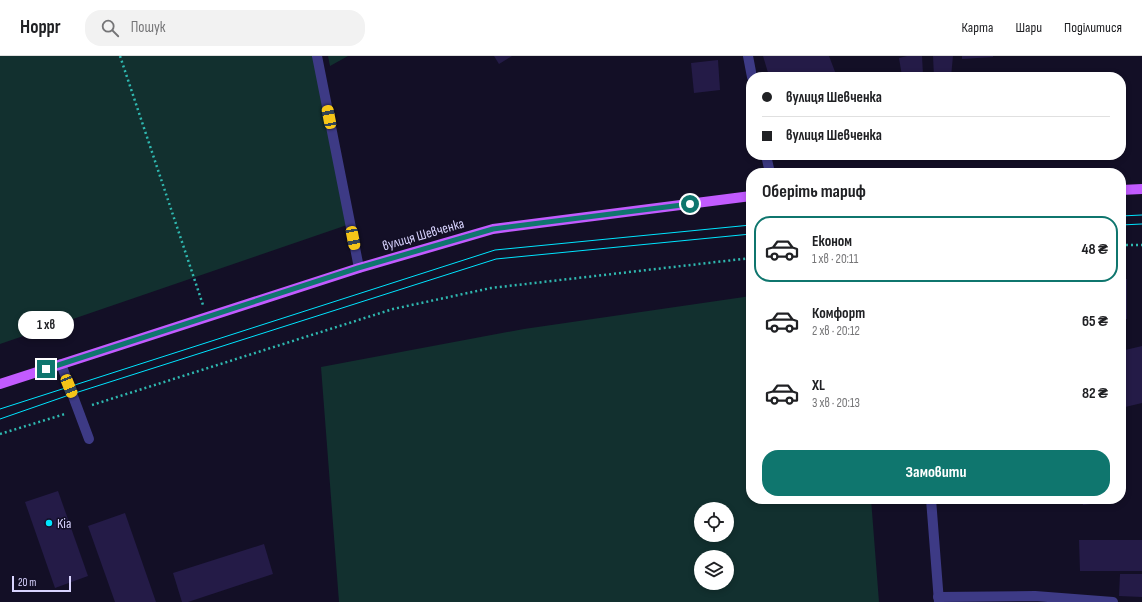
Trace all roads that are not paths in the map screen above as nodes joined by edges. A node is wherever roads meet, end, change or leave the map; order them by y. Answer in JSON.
{"nodes":[{"id":1,"x":317,"y":56,"type":"edge"},
{"id":2,"x":748,"y":56,"type":"edge"},
{"id":3,"x":751,"y":72,"type":"edge"},
{"id":4,"x":1142,"y":189,"type":"edge"},
{"id":5,"x":1126,"y":190,"type":"edge"},
{"id":6,"x":746,"y":197,"type":"edge"},
{"id":7,"x":358,"y":268,"type":"junction"},
{"id":8,"x":61,"y":364,"type":"junction"},
{"id":9,"x":0,"y":384,"type":"edge"},
{"id":10,"x":89,"y":439,"type":"dead end"},
{"id":11,"x":931,"y":504,"type":"edge"},
{"id":12,"x":939,"y":600,"type":"edge"},
{"id":13,"x":1113,"y":602,"type":"edge"}],
"edges":[{"from":1,"to":7,"type":"street"},
{"from":2,"to":3,"type":"street"},
{"from":4,"to":5,"type":"main road"},
{"from":6,"to":7,"type":"main road","name":"вулиця Шевченка"},
{"from":7,"to":8,"type":"main road","name":"вулиця Шевченка"},
{"from":8,"to":9,"type":"main road","name":"вулиця Шевченка"},
{"from":8,"to":10,"type":"street"},
{"from":11,"to":12,"type":"street"},
{"from":12,"to":13,"type":"street"}]}
